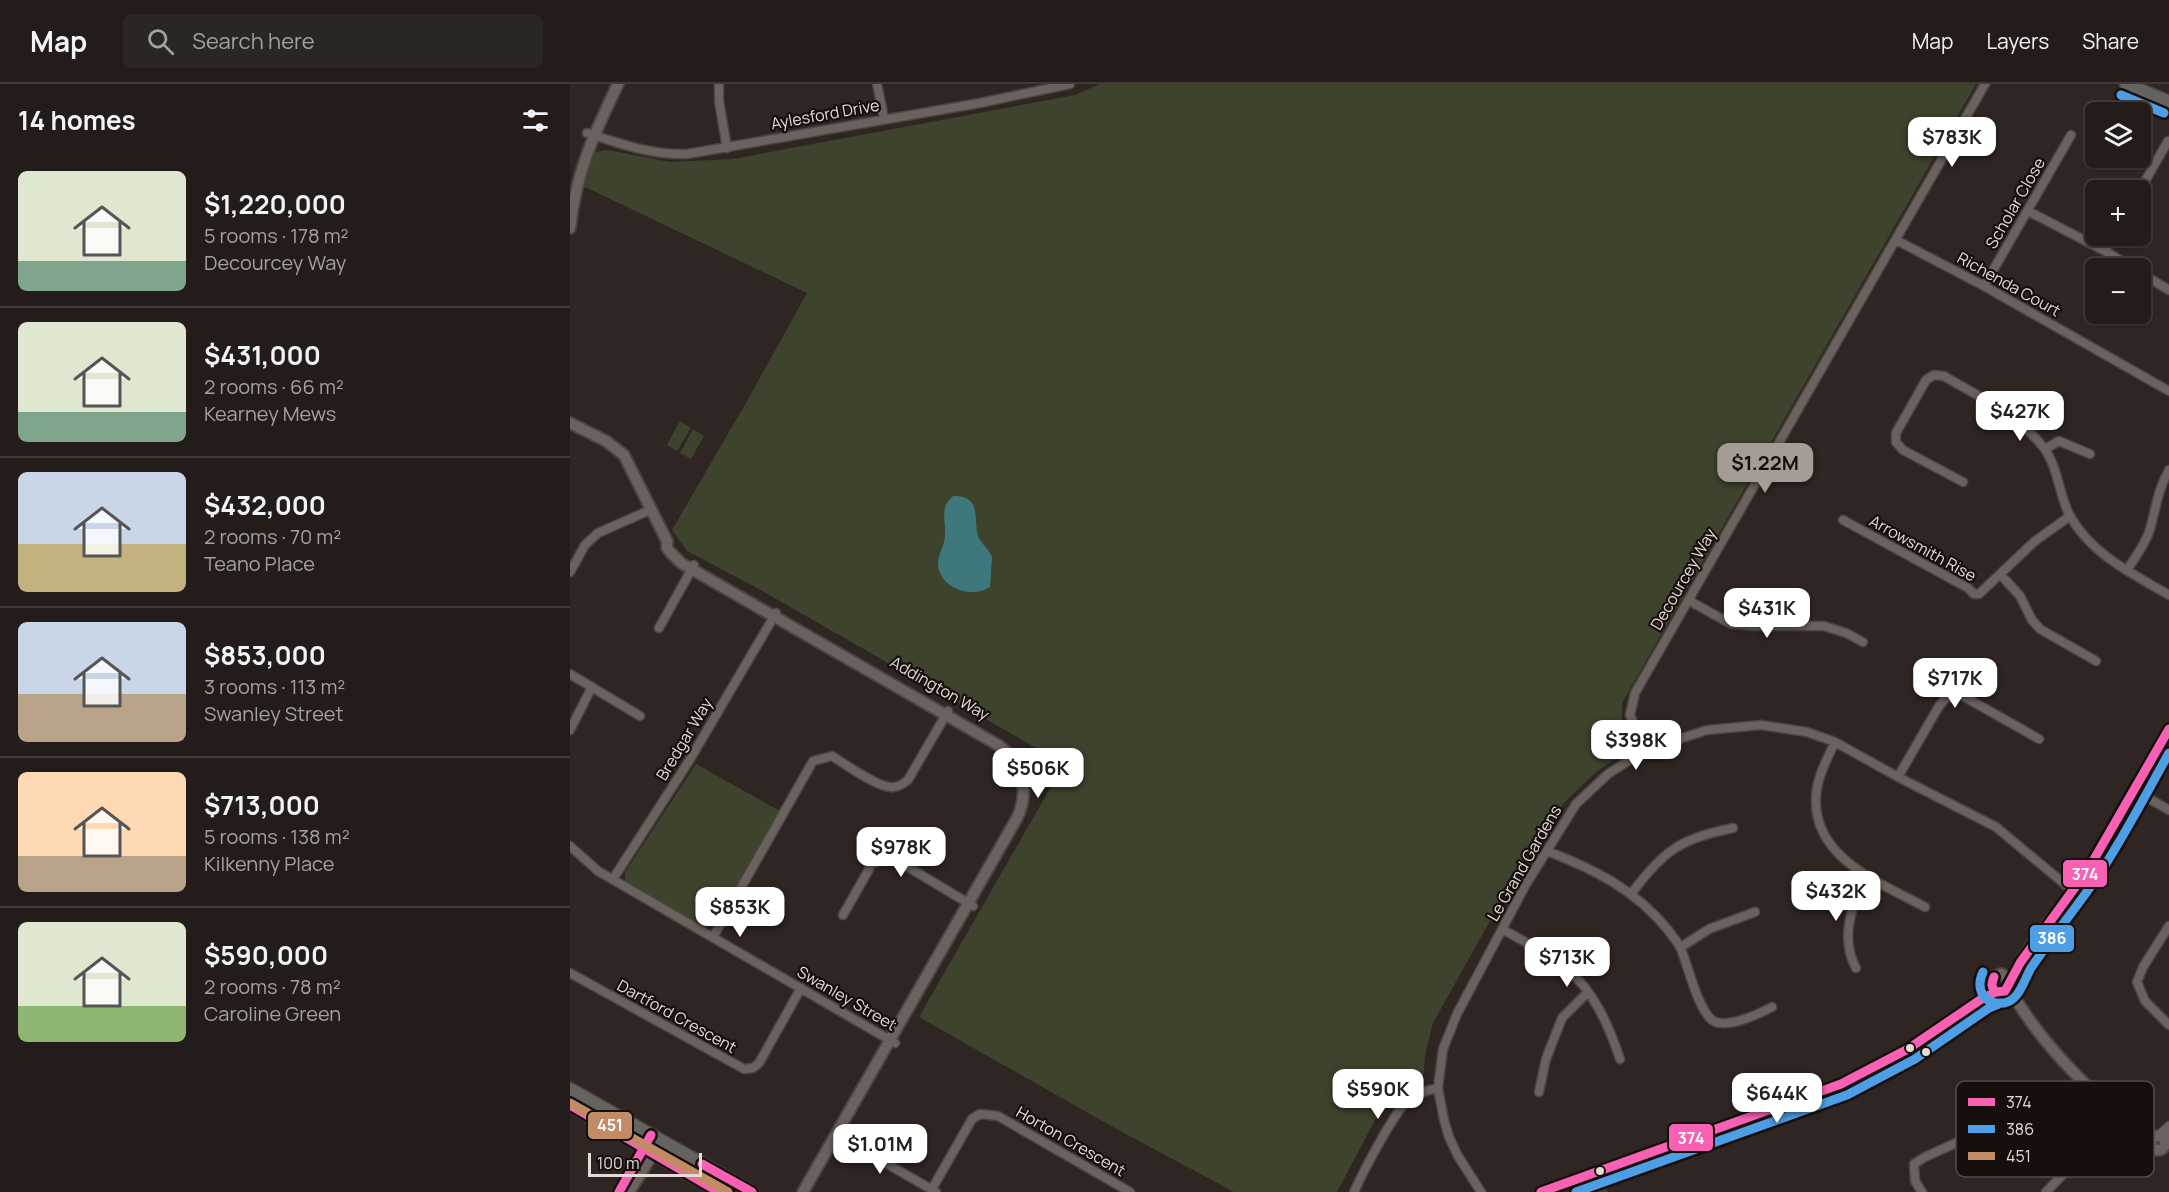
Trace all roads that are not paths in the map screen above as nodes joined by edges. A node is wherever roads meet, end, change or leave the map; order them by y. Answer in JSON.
{"nodes":[{"id":1,"x":611,"y":84,"type":"edge"},
{"id":2,"x":618,"y":84,"type":"edge"},
{"id":3,"x":719,"y":84,"type":"edge"},
{"id":4,"x":877,"y":84,"type":"edge"},
{"id":5,"x":1070,"y":84,"type":"edge"},
{"id":6,"x":1985,"y":84,"type":"edge"},
{"id":7,"x":2126,"y":84,"type":"edge"},
{"id":8,"x":2169,"y":102,"type":"edge"},
{"id":9,"x":884,"y":118,"type":"junction"},
{"id":10,"x":590,"y":134,"type":"junction"},
{"id":11,"x":2071,"y":135,"type":"dead end"},
{"id":12,"x":2168,"y":141,"type":"edge"},
{"id":13,"x":727,"y":147,"type":"junction"},
{"id":14,"x":2146,"y":180,"type":"edge"},
{"id":15,"x":570,"y":183,"type":"edge"},
{"id":16,"x":2028,"y":211,"type":"junction"},
{"id":17,"x":570,"y":228,"type":"edge"},
{"id":18,"x":1896,"y":240,"type":"junction"},
{"id":19,"x":2108,"y":246,"type":"edge"},
{"id":20,"x":2105,"y":251,"type":"junction"},
{"id":21,"x":2117,"y":258,"type":"edge"},
{"id":22,"x":2151,"y":279,"type":"edge"},
{"id":23,"x":1984,"y":286,"type":"junction"},
{"id":24,"x":2169,"y":290,"type":"edge"},
{"id":25,"x":2169,"y":391,"type":"edge"},
{"id":26,"x":570,"y":423,"type":"edge"},
{"id":27,"x":2045,"y":449,"type":"junction"},
{"id":28,"x":2090,"y":454,"type":"dead end"},
{"id":29,"x":2169,"y":470,"type":"edge"},
{"id":30,"x":1963,"y":482,"type":"dead end"},
{"id":31,"x":650,"y":510,"type":"junction"},
{"id":32,"x":2070,"y":516,"type":"junction"},
{"id":33,"x":1843,"y":520,"type":"dead end"},
{"id":34,"x":693,"y":568,"type":"junction"},
{"id":35,"x":2127,"y":570,"type":"junction"},
{"id":36,"x":570,"y":572,"type":"edge"},
{"id":37,"x":2000,"y":574,"type":"junction"},
{"id":38,"x":2169,"y":596,"type":"edge"},
{"id":39,"x":1689,"y":600,"type":"junction"},
{"id":40,"x":775,"y":615,"type":"junction"},
{"id":41,"x":659,"y":628,"type":"dead end"},
{"id":42,"x":1863,"y":642,"type":"dead end"},
{"id":43,"x":2096,"y":661,"type":"dead end"},
{"id":44,"x":570,"y":674,"type":"edge"},
{"id":45,"x":592,"y":687,"type":"junction"},
{"id":46,"x":947,"y":713,"type":"junction"},
{"id":47,"x":640,"y":716,"type":"dead end"},
{"id":48,"x":2169,"y":729,"type":"edge"},
{"id":49,"x":570,"y":730,"type":"edge"},
{"id":50,"x":2039,"y":739,"type":"dead end"},
{"id":51,"x":1835,"y":742,"type":"junction"},
{"id":52,"x":1645,"y":750,"type":"junction"},
{"id":53,"x":1898,"y":777,"type":"junction"},
{"id":54,"x":2134,"y":790,"type":"junction"},
{"id":55,"x":2169,"y":810,"type":"edge"},
{"id":56,"x":1733,"y":828,"type":"dead end"},
{"id":57,"x":570,"y":846,"type":"edge"},
{"id":58,"x":1547,"y":851,"type":"junction"},
{"id":59,"x":1865,"y":875,"type":"junction"},
{"id":60,"x":614,"y":879,"type":"junction"},
{"id":61,"x":2073,"y":891,"type":"junction"},
{"id":62,"x":1632,"y":894,"type":"junction"},
{"id":63,"x":971,"y":904,"type":"junction"},
{"id":64,"x":1925,"y":907,"type":"dead end"},
{"id":65,"x":1755,"y":912,"type":"dead end"},
{"id":66,"x":843,"y":915,"type":"dead end"},
{"id":67,"x":2169,"y":926,"type":"edge"},
{"id":68,"x":1502,"y":928,"type":"junction"},
{"id":69,"x":713,"y":937,"type":"junction"},
{"id":70,"x":1681,"y":947,"type":"junction"},
{"id":71,"x":1856,"y":968,"type":"dead end"},
{"id":72,"x":570,"y":973,"type":"edge"},
{"id":73,"x":2002,"y":986,"type":"junction"},
{"id":74,"x":801,"y":988,"type":"junction"},
{"id":75,"x":1588,"y":992,"type":"junction"},
{"id":76,"x":1772,"y":1007,"type":"dead end"},
{"id":77,"x":2169,"y":1025,"type":"edge"},
{"id":78,"x":892,"y":1042,"type":"junction"},
{"id":79,"x":1620,"y":1059,"type":"dead end"},
{"id":80,"x":2084,"y":1081,"type":"edge"},
{"id":81,"x":1438,"y":1088,"type":"junction"},
{"id":82,"x":570,"y":1089,"type":"edge"},
{"id":83,"x":1539,"y":1092,"type":"dead end"},
{"id":84,"x":570,"y":1105,"type":"edge"},
{"id":85,"x":2169,"y":1126,"type":"edge"},
{"id":86,"x":839,"y":1136,"type":"junction"},
{"id":87,"x":656,"y":1138,"type":"junction"},
{"id":88,"x":2161,"y":1141,"type":"edge"},
{"id":89,"x":1956,"y":1143,"type":"edge"},
{"id":90,"x":649,"y":1151,"type":"junction"},
{"id":91,"x":2169,"y":1157,"type":"edge"},
{"id":92,"x":2062,"y":1177,"type":"edge"},
{"id":93,"x":934,"y":1191,"type":"edge"},
{"id":94,"x":619,"y":1192,"type":"edge"},
{"id":95,"x":629,"y":1192,"type":"edge"},
{"id":96,"x":720,"y":1192,"type":"edge"},
{"id":97,"x":752,"y":1192,"type":"edge"},
{"id":98,"x":803,"y":1192,"type":"edge"},
{"id":99,"x":809,"y":1192,"type":"edge"},
{"id":100,"x":1130,"y":1192,"type":"edge"},
{"id":101,"x":1353,"y":1192,"type":"edge"},
{"id":102,"x":1481,"y":1192,"type":"edge"},
{"id":103,"x":1541,"y":1192,"type":"edge"},
{"id":104,"x":1922,"y":1192,"type":"edge"},
{"id":105,"x":2046,"y":1192,"type":"edge"}],
"edges":[{"from":1,"to":10,"type":"street"},
{"from":2,"to":10,"type":"street"},
{"from":3,"to":13,"type":"street"},
{"from":4,"to":9,"type":"street"},
{"from":5,"to":9,"type":"street","name":"Aylesford Drive"},
{"from":6,"to":18,"type":"street","name":"Decourcey Way"},
{"from":7,"to":8,"type":"main road"},
{"from":9,"to":13,"type":"street","name":"Aylesford Drive"},
{"from":10,"to":13,"type":"street","name":"Aylesford Drive"},
{"from":10,"to":15,"type":"street"},
{"from":10,"to":17,"type":"street"},
{"from":11,"to":16,"type":"street","name":"Scholar Close"},
{"from":12,"to":14,"type":"street"},
{"from":16,"to":20,"type":"street"},
{"from":16,"to":23,"type":"street","name":"Scholar Close"},
{"from":18,"to":23,"type":"street","name":"Richenda Court"},
{"from":18,"to":39,"type":"street","name":"Decourcey Way"},
{"from":19,"to":20,"type":"street"},
{"from":20,"to":21,"type":"street"},
{"from":22,"to":24,"type":"street"},
{"from":23,"to":25,"type":"street","name":"Richenda Court"},
{"from":26,"to":31,"type":"street","name":"Addington Way"},
{"from":27,"to":28,"type":"street"},
{"from":27,"to":30,"type":"street"},
{"from":27,"to":32,"type":"street"},
{"from":29,"to":35,"type":"street"},
{"from":31,"to":34,"type":"street","name":"Addington Way"},
{"from":31,"to":36,"type":"street"},
{"from":32,"to":35,"type":"street"},
{"from":32,"to":37,"type":"street","name":"Arrowsmith Rise"},
{"from":33,"to":37,"type":"street","name":"Arrowsmith Rise"},
{"from":34,"to":40,"type":"street","name":"Addington Way"},
{"from":34,"to":41,"type":"street"},
{"from":35,"to":38,"type":"street"},
{"from":37,"to":43,"type":"street"},
{"from":39,"to":42,"type":"street"},
{"from":39,"to":52,"type":"street","name":"Decourcey Way"},
{"from":40,"to":46,"type":"street","name":"Addington Way"},
{"from":40,"to":60,"type":"street","name":"Bredgar Way"},
{"from":44,"to":45,"type":"street"},
{"from":45,"to":47,"type":"street"},
{"from":45,"to":49,"type":"street"},
{"from":46,"to":63,"type":"street","name":"Addington Way"},
{"from":46,"to":69,"type":"street"},
{"from":48,"to":54,"type":"street"},
{"from":50,"to":53,"type":"street"},
{"from":51,"to":52,"type":"street","name":"Le Grand Gardens"},
{"from":51,"to":53,"type":"street","name":"Le Grand Gardens"},
{"from":51,"to":59,"type":"street"},
{"from":52,"to":58,"type":"street","name":"Le Grand Gardens"},
{"from":53,"to":61,"type":"street","name":"Le Grand Gardens"},
{"from":54,"to":55,"type":"street"},
{"from":54,"to":61,"type":"street"},
{"from":56,"to":62,"type":"street"},
{"from":57,"to":60,"type":"street","name":"Swanley Street"},
{"from":58,"to":62,"type":"street"},
{"from":58,"to":68,"type":"street","name":"Le Grand Gardens"},
{"from":59,"to":64,"type":"street"},
{"from":59,"to":71,"type":"street"},
{"from":60,"to":69,"type":"street","name":"Swanley Street"},
{"from":61,"to":73,"type":"street"},
{"from":62,"to":70,"type":"street"},
{"from":63,"to":66,"type":"street"},
{"from":63,"to":78,"type":"street","name":"Addington Way"},
{"from":65,"to":70,"type":"street"},
{"from":67,"to":77,"type":"street"},
{"from":68,"to":75,"type":"street"},
{"from":68,"to":81,"type":"street","name":"Le Grand Gardens"},
{"from":69,"to":74,"type":"street","name":"Swanley Street"},
{"from":70,"to":76,"type":"street"},
{"from":72,"to":74,"type":"street","name":"Dartford Crescent"},
{"from":73,"to":80,"type":"street"},
{"from":73,"to":103,"type":"street"},
{"from":74,"to":78,"type":"street","name":"Swanley Street"},
{"from":75,"to":79,"type":"street"},
{"from":75,"to":83,"type":"street"},
{"from":78,"to":86,"type":"street","name":"Addington Way"},
{"from":81,"to":101,"type":"street"},
{"from":81,"to":102,"type":"street","name":"Le Grand Gardens"},
{"from":82,"to":87,"type":"main road"},
{"from":84,"to":90,"type":"main road"},
{"from":85,"to":88,"type":"street"},
{"from":86,"to":93,"type":"street"},
{"from":86,"to":98,"type":"street","name":"Addington Way"},
{"from":86,"to":99,"type":"street","name":"Addington Way"},
{"from":87,"to":90,"type":"street"},
{"from":87,"to":97,"type":"main road"},
{"from":88,"to":91,"type":"street"},
{"from":89,"to":104,"type":"street"},
{"from":90,"to":94,"type":"street"},
{"from":90,"to":95,"type":"street"},
{"from":90,"to":96,"type":"main road"},
{"from":92,"to":105,"type":"street"},
{"from":93,"to":100,"type":"street","name":"Horton Crescent"}]}
